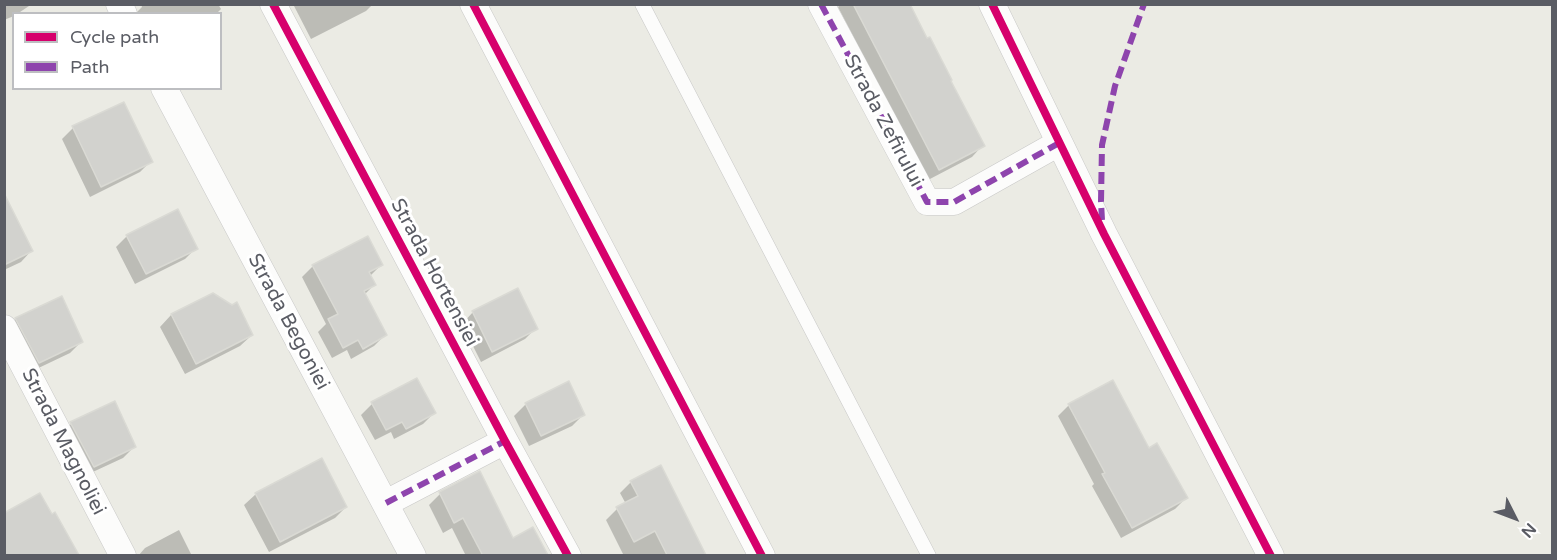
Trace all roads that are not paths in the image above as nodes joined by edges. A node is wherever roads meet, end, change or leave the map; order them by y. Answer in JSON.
{"nodes":[{"id":1,"x":273,"y":4,"type":"edge"},
{"id":2,"x":474,"y":4,"type":"edge"},
{"id":3,"x":642,"y":4,"type":"edge"},
{"id":4,"x":821,"y":4,"type":"edge"},
{"id":5,"x":992,"y":4,"type":"edge"},
{"id":6,"x":165,"y":90,"type":"edge"},
{"id":7,"x":1059,"y":143,"type":"junction"},
{"id":8,"x":4,"y":328,"type":"edge"},
{"id":9,"x":505,"y":441,"type":"junction"},
{"id":10,"x":386,"y":503,"type":"junction"},
{"id":11,"x":123,"y":555,"type":"edge"},
{"id":12,"x":413,"y":555,"type":"edge"},
{"id":13,"x":568,"y":555,"type":"edge"},
{"id":14,"x":762,"y":555,"type":"edge"},
{"id":15,"x":929,"y":555,"type":"edge"},
{"id":16,"x":1271,"y":555,"type":"edge"}],
"edges":[{"from":1,"to":9,"type":"street","name":"Strada Hortensiei"},
{"from":2,"to":14,"type":"street"},
{"from":3,"to":15,"type":"lane"},
{"from":4,"to":7,"type":"street","name":"Strada Zefirului"},
{"from":5,"to":7,"type":"street"},
{"from":6,"to":10,"type":"street","name":"Strada Begoniei"},
{"from":7,"to":16,"type":"street"},
{"from":8,"to":11,"type":"street","name":"Strada Magnoliei"},
{"from":9,"to":10,"type":"street"},
{"from":9,"to":13,"type":"street","name":"Strada Hortensiei"},
{"from":10,"to":12,"type":"street","name":"Strada Begoniei"}]}
